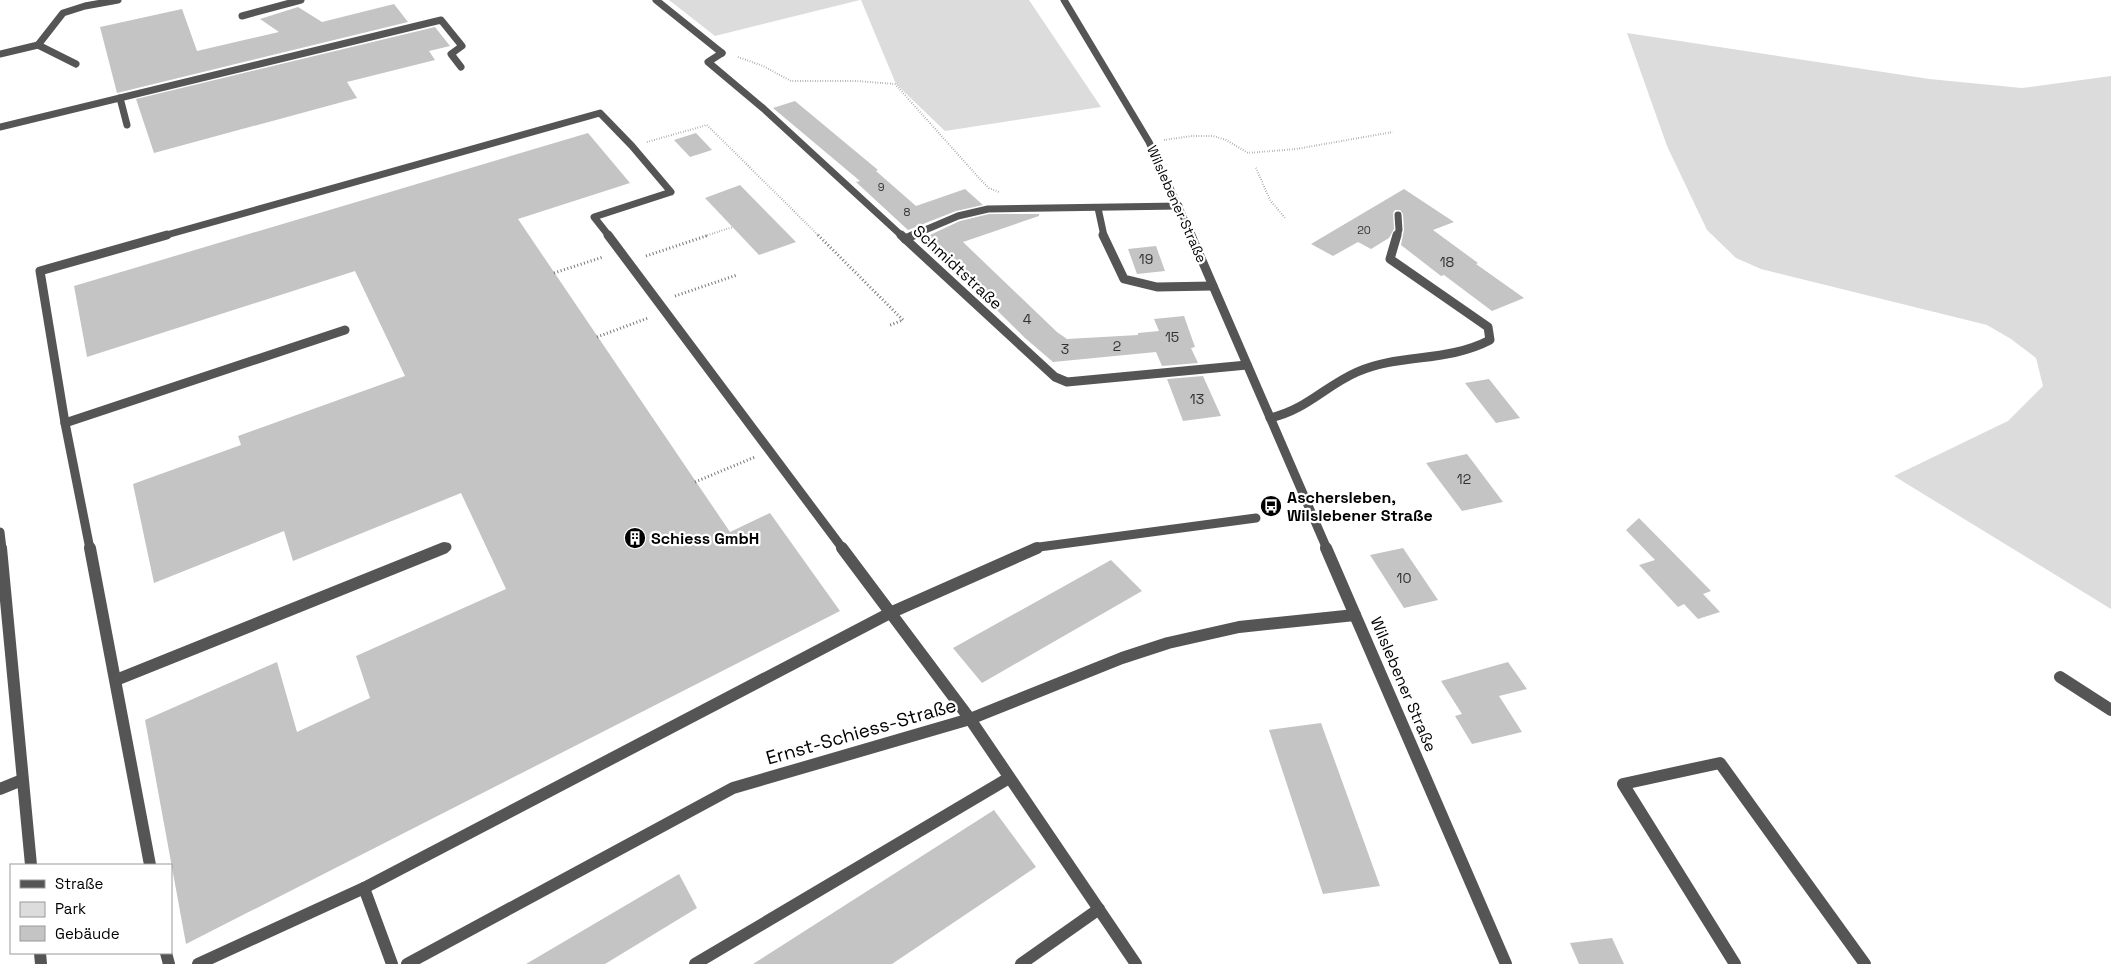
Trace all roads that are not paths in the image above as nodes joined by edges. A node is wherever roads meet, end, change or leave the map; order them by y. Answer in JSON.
{"nodes":[{"id":1,"x":118,"y":0,"type":"edge"},
{"id":2,"x":300,"y":0,"type":"edge"},
{"id":3,"x":656,"y":0,"type":"edge"},
{"id":4,"x":1064,"y":0,"type":"edge"},
{"id":5,"x":242,"y":16,"type":"dead end"},
{"id":6,"x":38,"y":45,"type":"junction"},
{"id":7,"x":0,"y":54,"type":"edge"},
{"id":8,"x":76,"y":64,"type":"dead end"},
{"id":9,"x":461,"y":67,"type":"dead end"},
{"id":10,"x":120,"y":98,"type":"junction"},
{"id":11,"x":127,"y":125,"type":"dead end"},
{"id":12,"x":0,"y":126,"type":"edge"},
{"id":13,"x":1179,"y":206,"type":"junction"},
{"id":14,"x":1098,"y":208,"type":"junction"},
{"id":15,"x":1398,"y":215,"type":"dead end"},
{"id":16,"x":905,"y":239,"type":"junction"},
{"id":17,"x":1213,"y":286,"type":"junction"},
{"id":18,"x":345,"y":330,"type":"dead end"},
{"id":19,"x":1247,"y":365,"type":"junction"},
{"id":20,"x":1270,"y":418,"type":"junction"},
{"id":21,"x":65,"y":422,"type":"junction"},
{"id":22,"x":1256,"y":518,"type":"dead end"},
{"id":23,"x":0,"y":532,"type":"edge"},
{"id":24,"x":447,"y":547,"type":"dead end"},
{"id":25,"x":890,"y":613,"type":"junction"},
{"id":26,"x":1355,"y":615,"type":"junction"},
{"id":27,"x":2060,"y":677,"type":"dead end"},
{"id":28,"x":116,"y":680,"type":"junction"},
{"id":29,"x":2111,"y":710,"type":"edge"},
{"id":30,"x":970,"y":719,"type":"junction"},
{"id":31,"x":1009,"y":778,"type":"junction"},
{"id":32,"x":22,"y":780,"type":"junction"},
{"id":33,"x":0,"y":789,"type":"edge"},
{"id":34,"x":31,"y":864,"type":"edge"},
{"id":35,"x":150,"y":864,"type":"edge"},
{"id":36,"x":364,"y":888,"type":"junction"},
{"id":37,"x":1098,"y":909,"type":"junction"},
{"id":38,"x":198,"y":964,"type":"edge"},
{"id":39,"x":392,"y":964,"type":"edge"},
{"id":40,"x":407,"y":964,"type":"edge"},
{"id":41,"x":695,"y":964,"type":"edge"},
{"id":42,"x":1021,"y":964,"type":"edge"},
{"id":43,"x":1136,"y":964,"type":"edge"},
{"id":44,"x":1506,"y":964,"type":"edge"},
{"id":45,"x":1735,"y":964,"type":"edge"},
{"id":46,"x":1865,"y":964,"type":"edge"}],
"edges":[{"from":1,"to":6,"type":"street"},
{"from":2,"to":5,"type":"street"},
{"from":3,"to":16,"type":"street","name":"Schmidtstraße"},
{"from":4,"to":13,"type":"street","name":"Wilslebener Straße"},
{"from":6,"to":7,"type":"street"},
{"from":6,"to":8,"type":"street"},
{"from":9,"to":10,"type":"street"},
{"from":10,"to":11,"type":"street"},
{"from":10,"to":12,"type":"street"},
{"from":13,"to":14,"type":"street"},
{"from":13,"to":17,"type":"street","name":"Wilslebener Straße"},
{"from":14,"to":16,"type":"street"},
{"from":14,"to":17,"type":"street"},
{"from":15,"to":20,"type":"street"},
{"from":16,"to":19,"type":"street","name":"Schmidtstraße"},
{"from":17,"to":19,"type":"street","name":"Wilslebener Straße"},
{"from":18,"to":21,"type":"street"},
{"from":19,"to":20,"type":"street","name":"Wilslebener Straße"},
{"from":20,"to":26,"type":"street","name":"Wilslebener Straße"},
{"from":21,"to":25,"type":"street"},
{"from":21,"to":28,"type":"street"},
{"from":22,"to":25,"type":"street"},
{"from":23,"to":32,"type":"street"},
{"from":24,"to":28,"type":"street"},
{"from":25,"to":30,"type":"street"},
{"from":25,"to":36,"type":"street"},
{"from":26,"to":30,"type":"street","name":"Ernst-Schiess-Straße"},
{"from":26,"to":44,"type":"street","name":"Wilslebener Straße"},
{"from":27,"to":29,"type":"street"},
{"from":28,"to":35,"type":"street"},
{"from":30,"to":31,"type":"street"},
{"from":30,"to":40,"type":"street","name":"Ernst-Schiess-Straße"},
{"from":31,"to":37,"type":"street"},
{"from":31,"to":41,"type":"street"},
{"from":32,"to":33,"type":"street"},
{"from":32,"to":34,"type":"street"},
{"from":36,"to":38,"type":"street"},
{"from":36,"to":39,"type":"street"},
{"from":37,"to":42,"type":"street"},
{"from":37,"to":43,"type":"street"},
{"from":45,"to":46,"type":"street"}]}
